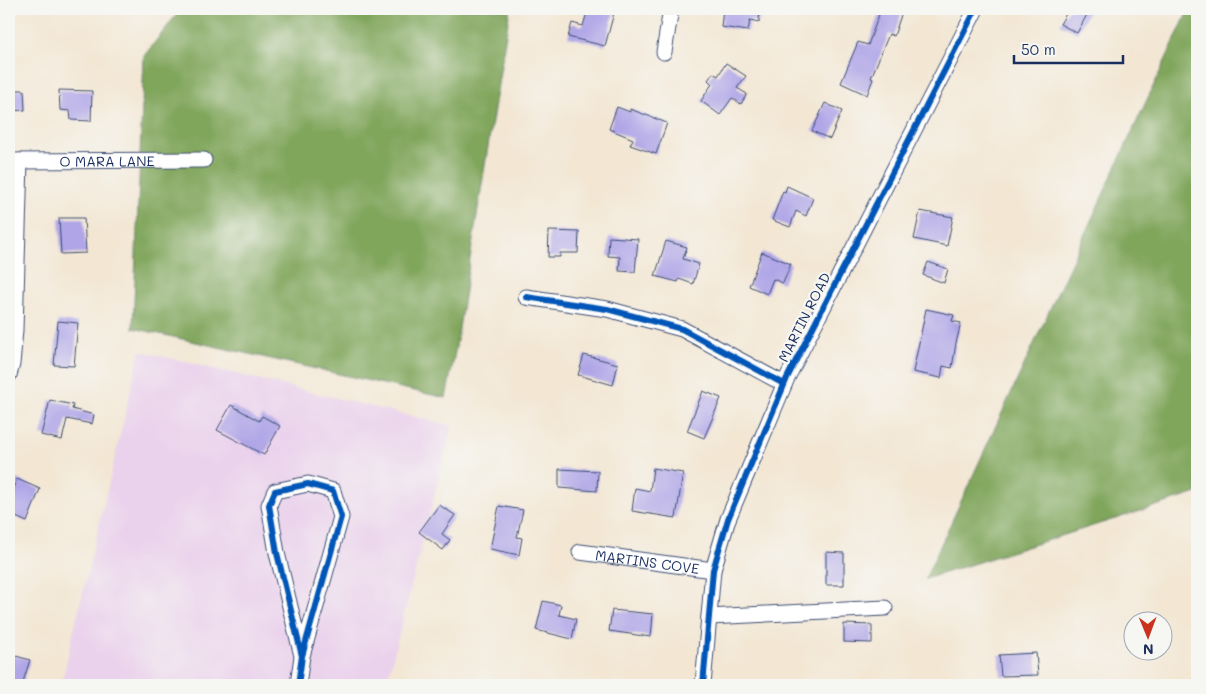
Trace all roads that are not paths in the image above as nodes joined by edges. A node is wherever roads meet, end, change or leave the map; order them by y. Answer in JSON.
{"nodes":[{"id":1,"x":671,"y":9,"type":"edge"},
{"id":2,"x":976,"y":9,"type":"edge"},
{"id":3,"x":664,"y":52,"type":"dead end"},
{"id":4,"x":204,"y":160,"type":"dead end"},
{"id":5,"x":14,"y":161,"type":"edge"},
{"id":6,"x":526,"y":297,"type":"dead end"},
{"id":7,"x":9,"y":375,"type":"edge"},
{"id":8,"x":784,"y":384,"type":"junction"},
{"id":9,"x":580,"y":552,"type":"dead end"},
{"id":10,"x":713,"y":570,"type":"junction"},
{"id":11,"x":885,"y":608,"type":"dead end"},
{"id":12,"x":709,"y":618,"type":"junction"},
{"id":13,"x":302,"y":656,"type":"junction"},
{"id":14,"x":298,"y":685,"type":"edge"},
{"id":15,"x":703,"y":685,"type":"edge"}],
"edges":[{"from":1,"to":3,"type":"street"},
{"from":2,"to":8,"type":"street","name":"MARTIN ROAD"},
{"from":4,"to":5,"type":"street","name":"O MARA LANE"},
{"from":5,"to":7,"type":"street"},
{"from":6,"to":8,"type":"street"},
{"from":8,"to":10,"type":"street","name":"MARTIN ROAD"},
{"from":9,"to":10,"type":"street","name":"MARTINS COVE"},
{"from":10,"to":12,"type":"street","name":"MARTIN ROAD"},
{"from":11,"to":12,"type":"street"},
{"from":12,"to":15,"type":"street","name":"MARTIN ROAD"},
{"from":13,"to":13,"type":"street"},
{"from":13,"to":14,"type":"street"}]}
